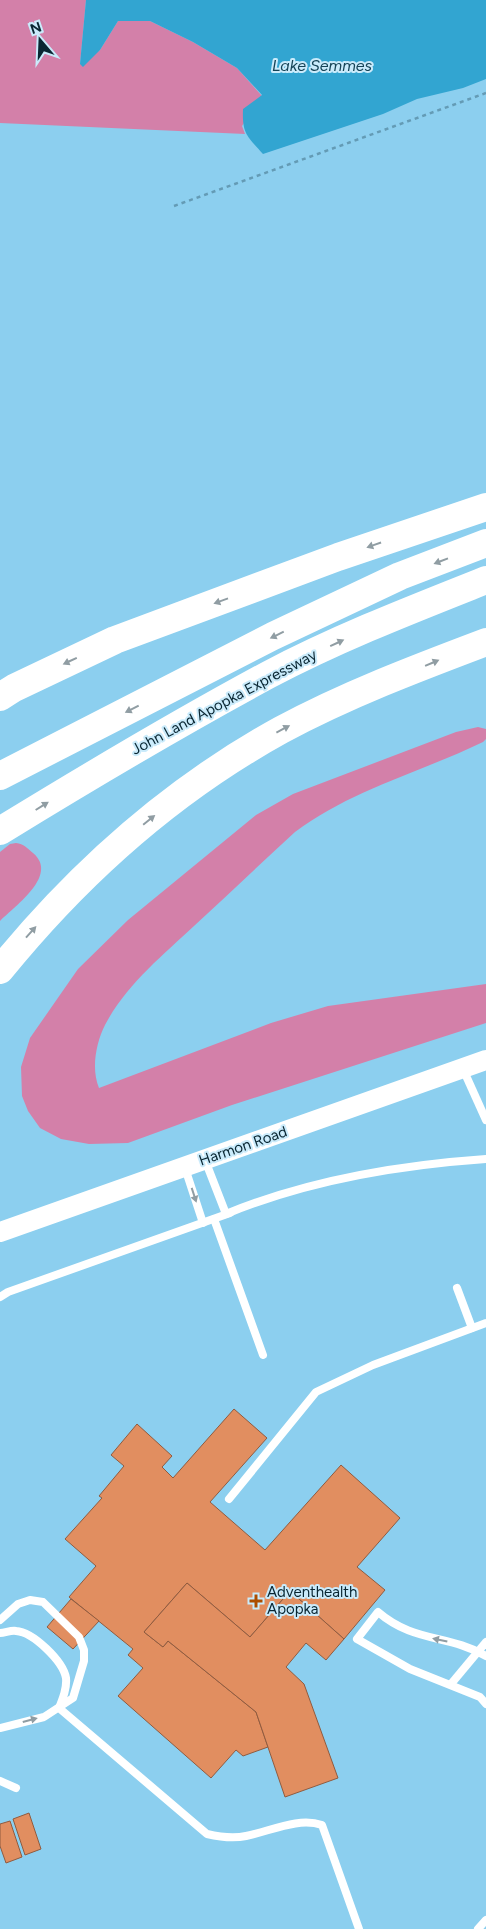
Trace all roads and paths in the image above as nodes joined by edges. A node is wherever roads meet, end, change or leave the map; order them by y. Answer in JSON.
{"nodes":[{"id":1,"x":486,"y":93,"type":"edge"},
{"id":2,"x":174,"y":206,"type":"dead end"},
{"id":3,"x":486,"y":507,"type":"edge"},
{"id":4,"x":486,"y":543,"type":"edge"},
{"id":5,"x":486,"y":580,"type":"edge"},
{"id":6,"x":486,"y":642,"type":"edge"},
{"id":7,"x":0,"y":697,"type":"edge"},
{"id":8,"x":0,"y":776,"type":"edge"},
{"id":9,"x":0,"y":831,"type":"edge"},
{"id":10,"x":0,"y":970,"type":"edge"},
{"id":11,"x":486,"y":1060,"type":"edge"},
{"id":12,"x":463,"y":1068,"type":"junction"},
{"id":13,"x":486,"y":1120,"type":"edge"},
{"id":14,"x":486,"y":1159,"type":"edge"},
{"id":15,"x":205,"y":1160,"type":"junction"},
{"id":16,"x":184,"y":1167,"type":"junction"},
{"id":17,"x":228,"y":1213,"type":"junction"},
{"id":18,"x":214,"y":1219,"type":"junction"},
{"id":19,"x":203,"y":1223,"type":"junction"},
{"id":20,"x":0,"y":1232,"type":"edge"},
{"id":21,"x":457,"y":1288,"type":"dead end"},
{"id":22,"x":0,"y":1297,"type":"edge"},
{"id":23,"x":486,"y":1323,"type":"edge"},
{"id":24,"x":472,"y":1328,"type":"junction"},
{"id":25,"x":263,"y":1354,"type":"dead end"},
{"id":26,"x":229,"y":1499,"type":"dead end"},
{"id":27,"x":0,"y":1620,"type":"edge"},
{"id":28,"x":0,"y":1633,"type":"edge"},
{"id":29,"x":486,"y":1642,"type":"edge"},
{"id":30,"x":478,"y":1651,"type":"junction"},
{"id":31,"x":486,"y":1656,"type":"edge"},
{"id":32,"x":450,"y":1684,"type":"junction"},
{"id":33,"x":486,"y":1704,"type":"edge"},
{"id":34,"x":59,"y":1708,"type":"junction"},
{"id":35,"x":0,"y":1728,"type":"edge"},
{"id":36,"x":0,"y":1781,"type":"edge"},
{"id":37,"x":16,"y":1788,"type":"dead end"},
{"id":38,"x":486,"y":1920,"type":"edge"},
{"id":39,"x":359,"y":1929,"type":"edge"},
{"id":40,"x":478,"y":1929,"type":"edge"}],
"edges":[{"from":1,"to":2,"type":"path"},
{"from":3,"to":7,"type":"highway","one_way":true},
{"from":4,"to":8,"type":"highway","one_way":true},
{"from":9,"to":5,"type":"highway","name":"John Land Apopka Expressway","one_way":true},
{"from":10,"to":6,"type":"highway","one_way":true},
{"from":11,"to":12,"type":"street","name":"Harmon Road"},
{"from":12,"to":13,"type":"lane"},
{"from":12,"to":15,"type":"street","name":"Harmon Road"},
{"from":14,"to":17,"type":"lane"},
{"from":15,"to":16,"type":"street","name":"Harmon Road"},
{"from":15,"to":17,"type":"lane"},
{"from":16,"to":19,"type":"lane","one_way":true},
{"from":16,"to":20,"type":"street","name":"Harmon Road"},
{"from":17,"to":18,"type":"lane"},
{"from":18,"to":19,"type":"lane"},
{"from":18,"to":25,"type":"lane"},
{"from":19,"to":22,"type":"lane"},
{"from":21,"to":24,"type":"lane"},
{"from":23,"to":24,"type":"lane"},
{"from":24,"to":26,"type":"lane"},
{"from":27,"to":34,"type":"lane"},
{"from":28,"to":34,"type":"lane"},
{"from":29,"to":30,"type":"lane"},
{"from":30,"to":31,"type":"lane"},
{"from":30,"to":32,"type":"lane"},
{"from":30,"to":32,"type":"lane","one_way":true},
{"from":32,"to":33,"type":"lane"},
{"from":35,"to":34,"type":"lane","one_way":true},
{"from":34,"to":39,"type":"lane"},
{"from":36,"to":37,"type":"lane"},
{"from":38,"to":40,"type":"lane"}]}
